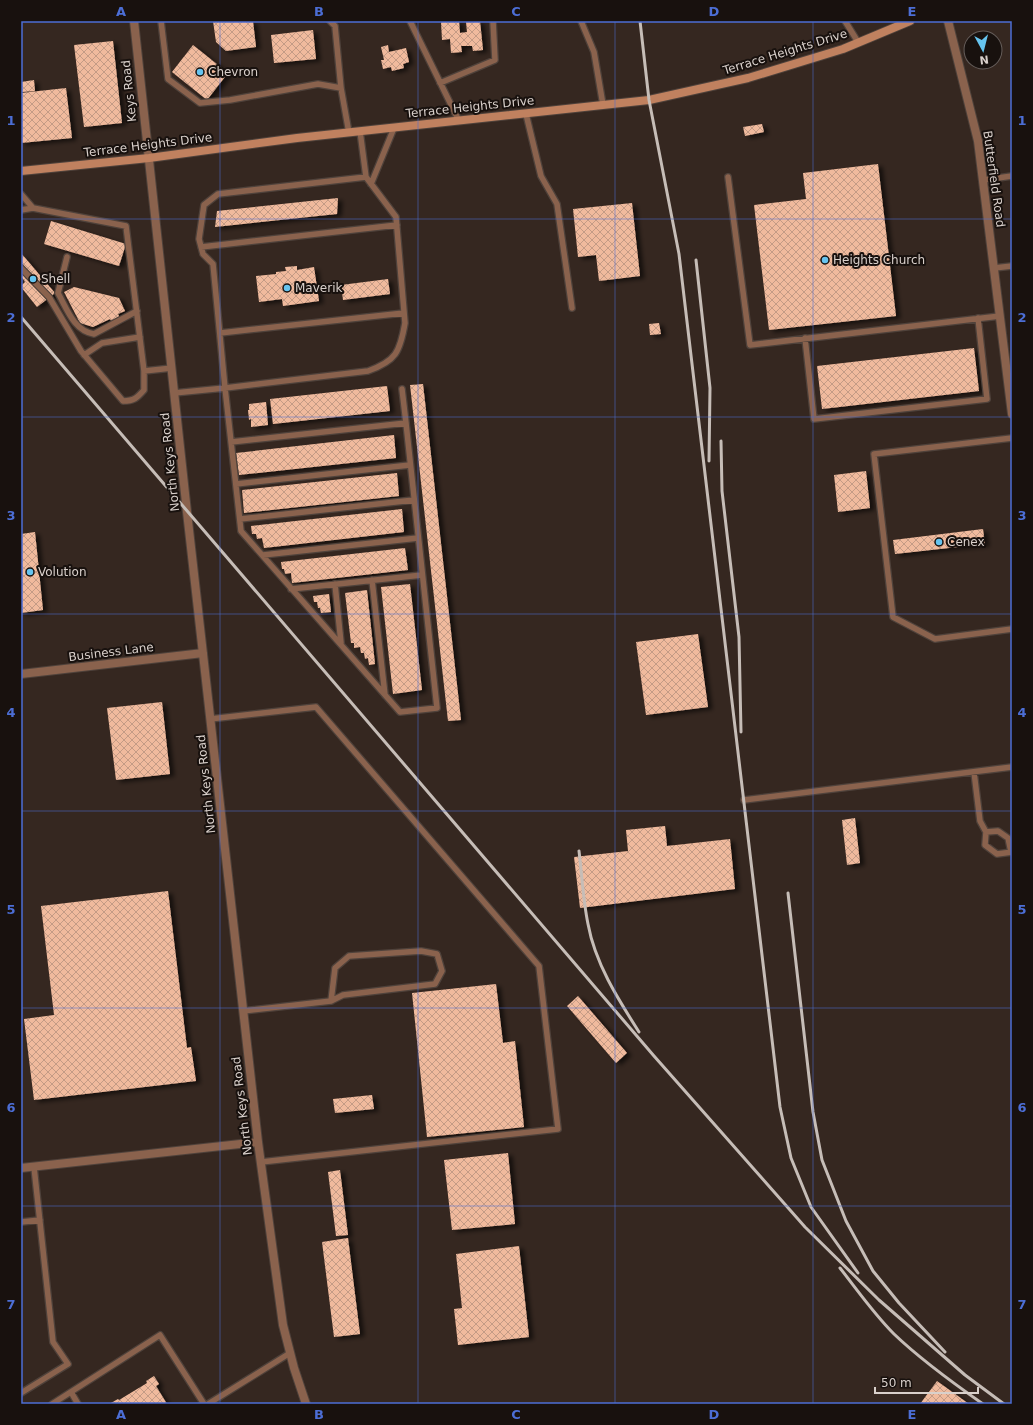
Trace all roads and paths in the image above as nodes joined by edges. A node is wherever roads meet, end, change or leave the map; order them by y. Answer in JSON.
{"nodes":[{"id":1,"x":134,"y":21,"type":"edge"},
{"id":2,"x":161,"y":21,"type":"edge"},
{"id":3,"x":330,"y":21,"type":"edge"},
{"id":4,"x":493,"y":21,"type":"edge"},
{"id":5,"x":581,"y":21,"type":"edge"},
{"id":6,"x":845,"y":21,"type":"edge"},
{"id":7,"x":910,"y":21,"type":"edge"},
{"id":8,"x":948,"y":21,"type":"edge"},
{"id":9,"x":411,"y":22,"type":"edge"},
{"id":10,"x":858,"y":42,"type":"junction"},
{"id":11,"x":440,"y":83,"type":"junction"},
{"id":12,"x":341,"y":88,"type":"junction"},
{"id":13,"x":603,"y":105,"type":"junction"},
{"id":14,"x":526,"y":114,"type":"junction"},
{"id":15,"x":459,"y":121,"type":"junction"},
{"id":16,"x":394,"y":128,"type":"junction"},
{"id":17,"x":360,"y":131,"type":"junction"},
{"id":18,"x":349,"y":133,"type":"junction"},
{"id":19,"x":149,"y":158,"type":"junction"},
{"id":20,"x":21,"y":171,"type":"edge"},
{"id":21,"x":1012,"y":176,"type":"edge"},
{"id":22,"x":366,"y":177,"type":"junction"},
{"id":23,"x":728,"y":177,"type":"dead end"},
{"id":24,"x":983,"y":180,"type":"junction"},
{"id":25,"x":371,"y":184,"type":"junction"},
{"id":26,"x":21,"y":194,"type":"edge"},
{"id":27,"x":33,"y":208,"type":"junction"},
{"id":28,"x":21,"y":210,"type":"edge"},
{"id":29,"x":397,"y":225,"type":"junction"},
{"id":30,"x":201,"y":247,"type":"junction"},
{"id":31,"x":67,"y":258,"type":"dead end"},
{"id":32,"x":1012,"y":266,"type":"edge"},
{"id":33,"x":21,"y":268,"type":"edge"},
{"id":34,"x":994,"y":268,"type":"junction"},
{"id":35,"x":572,"y":308,"type":"dead end"},
{"id":36,"x":137,"y":311,"type":"junction"},
{"id":37,"x":404,"y":313,"type":"junction"},
{"id":38,"x":1000,"y":316,"type":"junction"},
{"id":39,"x":978,"y":318,"type":"junction"},
{"id":40,"x":220,"y":333,"type":"junction"},
{"id":41,"x":140,"y":337,"type":"junction"},
{"id":42,"x":805,"y":338,"type":"junction"},
{"id":43,"x":84,"y":355,"type":"junction"},
{"id":44,"x":172,"y":368,"type":"junction"},
{"id":45,"x":144,"y":371,"type":"junction"},
{"id":46,"x":225,"y":388,"type":"junction"},
{"id":47,"x":402,"y":389,"type":"dead end"},
{"id":48,"x":174,"y":393,"type":"junction"},
{"id":49,"x":1012,"y":414,"type":"edge"},
{"id":50,"x":406,"y":423,"type":"junction"},
{"id":51,"x":1012,"y":438,"type":"edge"},
{"id":52,"x":232,"y":442,"type":"junction"},
{"id":53,"x":410,"y":465,"type":"junction"},
{"id":54,"x":236,"y":484,"type":"junction"},
{"id":55,"x":414,"y":500,"type":"junction"},
{"id":56,"x":240,"y":519,"type":"junction"},
{"id":57,"x":418,"y":538,"type":"junction"},
{"id":58,"x":262,"y":555,"type":"junction"},
{"id":59,"x":422,"y":575,"type":"junction"},
{"id":60,"x":372,"y":580,"type":"junction"},
{"id":61,"x":335,"y":584,"type":"junction"},
{"id":62,"x":291,"y":589,"type":"junction"},
{"id":63,"x":1012,"y":629,"type":"edge"},
{"id":64,"x":342,"y":644,"type":"junction"},
{"id":65,"x":203,"y":653,"type":"junction"},
{"id":66,"x":21,"y":674,"type":"edge"},
{"id":67,"x":385,"y":695,"type":"junction"},
{"id":68,"x":210,"y":720,"type":"junction"},
{"id":69,"x":1012,"y":767,"type":"edge"},
{"id":70,"x":974,"y":772,"type":"junction"},
{"id":71,"x":744,"y":800,"type":"dead end"},
{"id":72,"x":986,"y":832,"type":"junction"},
{"id":73,"x":1012,"y":852,"type":"edge"},
{"id":74,"x":331,"y":1001,"type":"junction"},
{"id":75,"x":243,"y":1012,"type":"junction"},
{"id":76,"x":258,"y":1142,"type":"junction"},
{"id":77,"x":261,"y":1162,"type":"junction"},
{"id":78,"x":34,"y":1167,"type":"junction"},
{"id":79,"x":21,"y":1168,"type":"edge"},
{"id":80,"x":40,"y":1220,"type":"junction"},
{"id":81,"x":21,"y":1222,"type":"edge"},
{"id":82,"x":290,"y":1353,"type":"junction"},
{"id":83,"x":71,"y":1392,"type":"junction"},
{"id":84,"x":21,"y":1393,"type":"edge"},
{"id":85,"x":52,"y":1404,"type":"edge"},
{"id":86,"x":78,"y":1404,"type":"edge"},
{"id":87,"x":204,"y":1404,"type":"edge"},
{"id":88,"x":208,"y":1404,"type":"edge"},
{"id":89,"x":306,"y":1404,"type":"edge"}],
"edges":[{"from":1,"to":19,"type":"street","name":"Keys Road"},
{"from":2,"to":12,"type":"lane"},
{"from":3,"to":12,"type":"lane"},
{"from":4,"to":11,"type":"lane"},
{"from":5,"to":13,"type":"lane"},
{"from":6,"to":10,"type":"lane"},
{"from":7,"to":10,"type":"main road","name":"Terrace Heights Drive"},
{"from":8,"to":24,"type":"street","name":"Butterfield Road"},
{"from":9,"to":11,"type":"lane"},
{"from":10,"to":13,"type":"main road","name":"Terrace Heights Drive"},
{"from":11,"to":15,"type":"lane"},
{"from":12,"to":18,"type":"lane"},
{"from":13,"to":14,"type":"main road","name":"Terrace Heights Drive"},
{"from":14,"to":15,"type":"main road","name":"Terrace Heights Drive"},
{"from":14,"to":35,"type":"lane"},
{"from":15,"to":16,"type":"main road","name":"Terrace Heights Drive"},
{"from":16,"to":17,"type":"main road","name":"Terrace Heights Drive"},
{"from":16,"to":25,"type":"lane"},
{"from":17,"to":18,"type":"main road","name":"Terrace Heights Drive"},
{"from":17,"to":22,"type":"lane"},
{"from":18,"to":19,"type":"main road","name":"Terrace Heights Drive"},
{"from":19,"to":20,"type":"main road","name":"Terrace Heights Drive"},
{"from":19,"to":44,"type":"street","name":"North Keys Road"},
{"from":21,"to":24,"type":"lane"},
{"from":22,"to":25,"type":"lane"},
{"from":22,"to":30,"type":"lane"},
{"from":23,"to":42,"type":"lane"},
{"from":24,"to":34,"type":"street","name":"Butterfield Road"},
{"from":25,"to":29,"type":"lane"},
{"from":26,"to":27,"type":"lane"},
{"from":27,"to":28,"type":"lane"},
{"from":27,"to":36,"type":"lane"},
{"from":29,"to":30,"type":"lane"},
{"from":29,"to":37,"type":"lane"},
{"from":30,"to":40,"type":"lane"},
{"from":31,"to":36,"type":"lane"},
{"from":32,"to":34,"type":"lane"},
{"from":33,"to":43,"type":"lane"},
{"from":34,"to":38,"type":"street","name":"Butterfield Road"},
{"from":36,"to":41,"type":"lane"},
{"from":37,"to":40,"type":"lane"},
{"from":37,"to":46,"type":"lane"},
{"from":38,"to":39,"type":"lane"},
{"from":38,"to":49,"type":"street","name":"Butterfield Road"},
{"from":39,"to":42,"type":"lane"},
{"from":39,"to":42,"type":"lane"},
{"from":40,"to":46,"type":"lane"},
{"from":41,"to":43,"type":"lane"},
{"from":41,"to":45,"type":"lane"},
{"from":43,"to":45,"type":"lane"},
{"from":44,"to":45,"type":"lane"},
{"from":44,"to":48,"type":"street","name":"North Keys Road"},
{"from":46,"to":48,"type":"lane"},
{"from":46,"to":52,"type":"lane"},
{"from":47,"to":50,"type":"lane"},
{"from":48,"to":65,"type":"street","name":"North Keys Road"},
{"from":50,"to":52,"type":"lane"},
{"from":50,"to":53,"type":"lane"},
{"from":51,"to":63,"type":"lane"},
{"from":52,"to":54,"type":"lane"},
{"from":53,"to":54,"type":"lane"},
{"from":53,"to":55,"type":"lane"},
{"from":54,"to":56,"type":"lane"},
{"from":55,"to":56,"type":"lane"},
{"from":55,"to":57,"type":"lane"},
{"from":56,"to":58,"type":"lane"},
{"from":57,"to":58,"type":"lane"},
{"from":57,"to":59,"type":"lane"},
{"from":58,"to":62,"type":"lane"},
{"from":59,"to":60,"type":"lane"},
{"from":59,"to":67,"type":"lane"},
{"from":60,"to":61,"type":"lane"},
{"from":60,"to":67,"type":"lane"},
{"from":61,"to":62,"type":"lane"},
{"from":61,"to":64,"type":"lane"},
{"from":62,"to":64,"type":"lane"},
{"from":64,"to":67,"type":"lane"},
{"from":65,"to":66,"type":"street","name":"Business Lane"},
{"from":65,"to":68,"type":"street","name":"North Keys Road"},
{"from":68,"to":75,"type":"street","name":"North Keys Road"},
{"from":68,"to":77,"type":"lane"},
{"from":69,"to":70,"type":"lane"},
{"from":70,"to":71,"type":"lane"},
{"from":70,"to":72,"type":"lane"},
{"from":72,"to":73,"type":"lane"},
{"from":72,"to":73,"type":"lane"},
{"from":74,"to":74,"type":"lane"},
{"from":74,"to":75,"type":"lane"},
{"from":75,"to":76,"type":"street","name":"North Keys Road"},
{"from":76,"to":77,"type":"street","name":"North Keys Road"},
{"from":76,"to":78,"type":"street"},
{"from":77,"to":82,"type":"street","name":"North Keys Road"},
{"from":78,"to":79,"type":"street"},
{"from":78,"to":80,"type":"lane"},
{"from":80,"to":81,"type":"lane"},
{"from":80,"to":84,"type":"lane"},
{"from":82,"to":88,"type":"lane"},
{"from":82,"to":89,"type":"street","name":"North Keys Road"},
{"from":83,"to":85,"type":"lane"},
{"from":83,"to":86,"type":"lane"},
{"from":83,"to":87,"type":"lane"}]}
